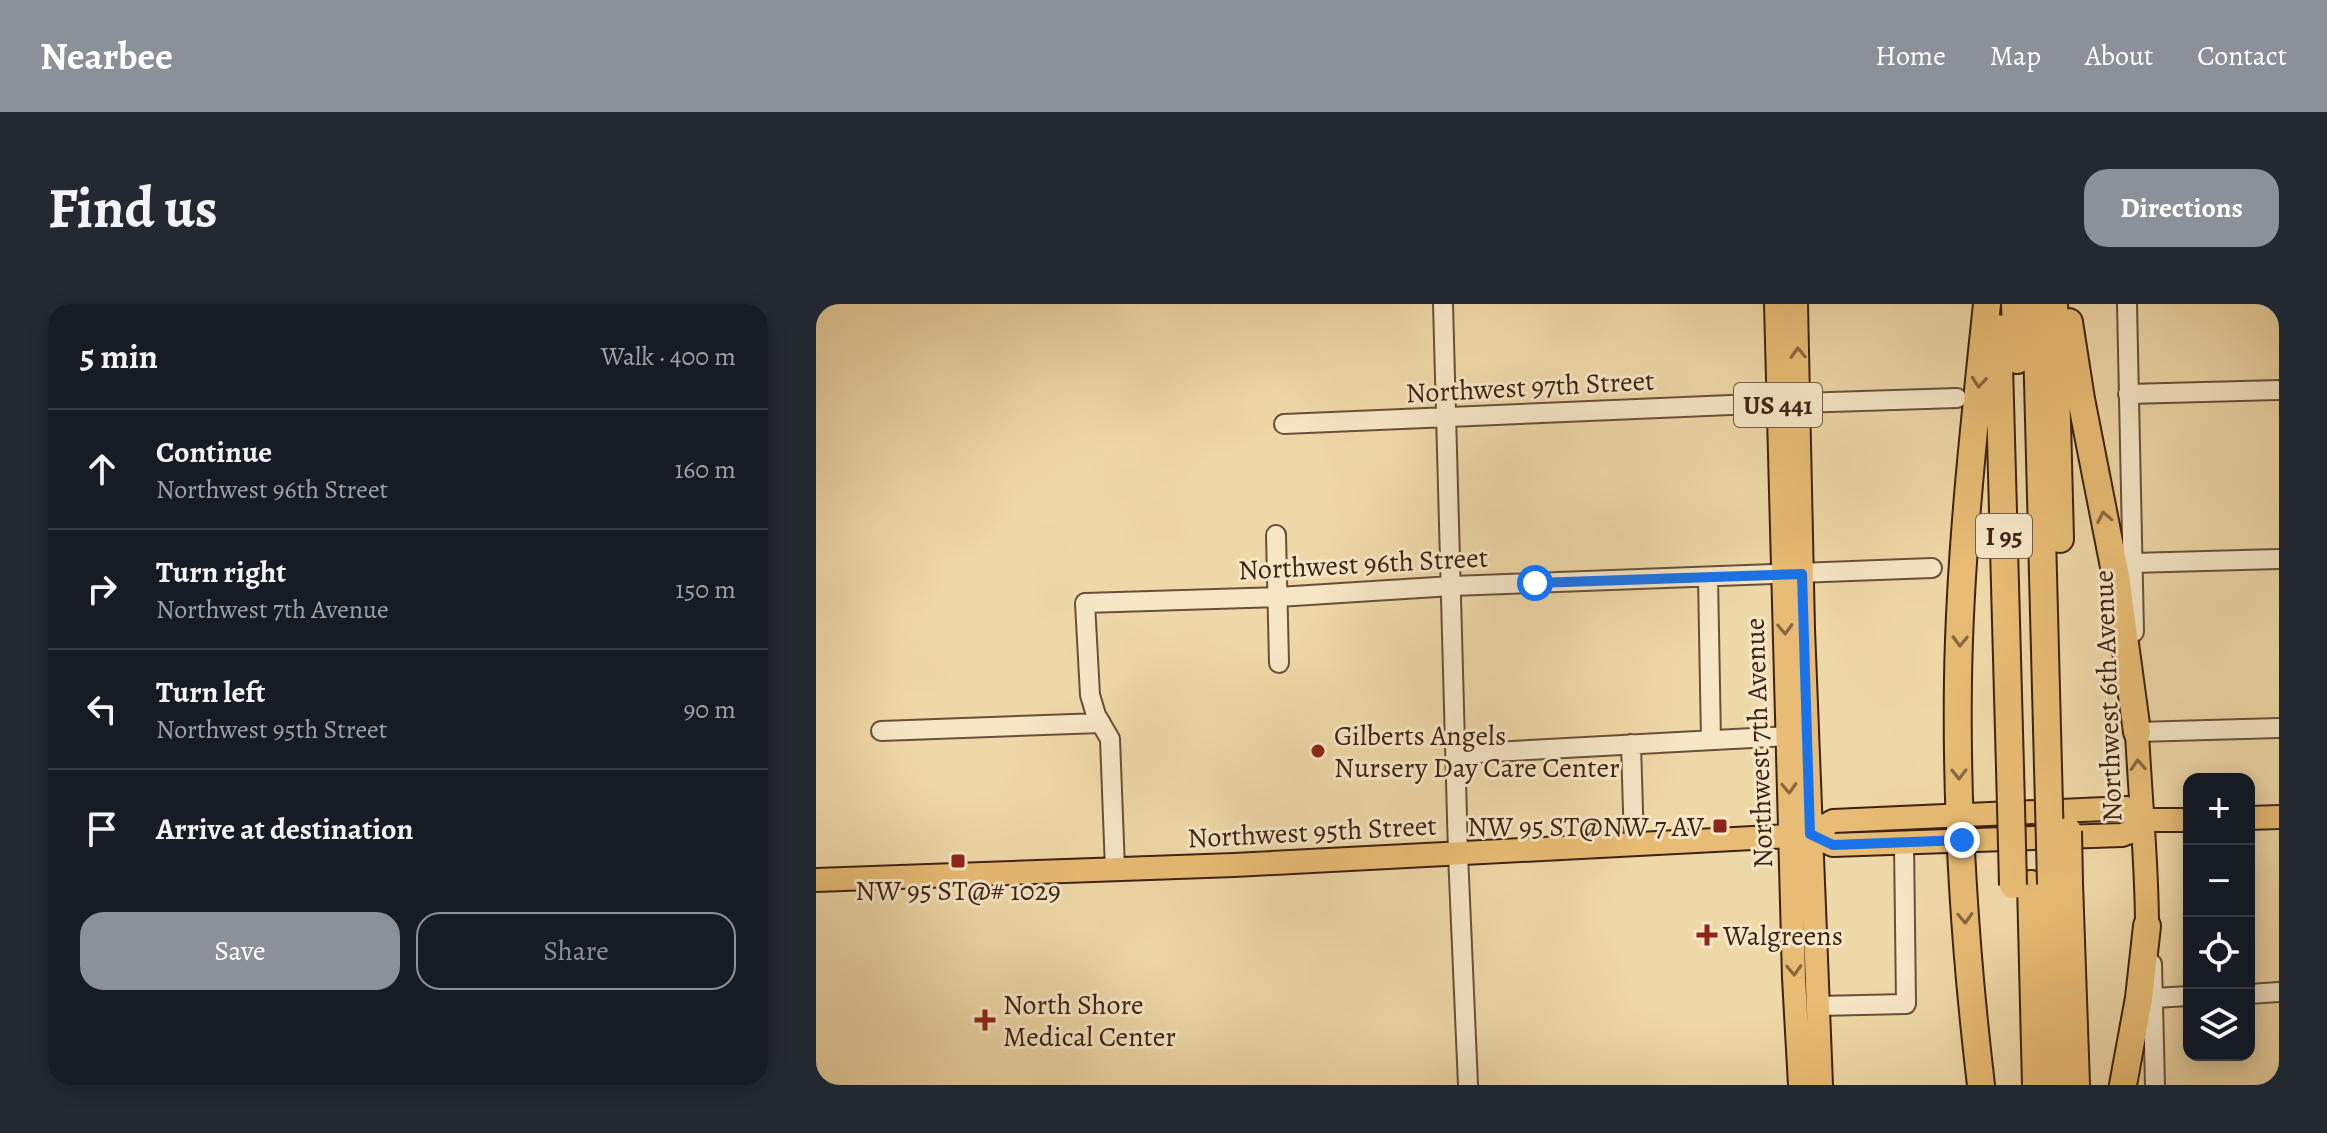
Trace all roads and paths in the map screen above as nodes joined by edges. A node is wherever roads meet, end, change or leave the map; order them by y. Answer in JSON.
{"nodes":[{"id":1,"x":1443,"y":304,"type":"edge"},
{"id":2,"x":1776,"y":304,"type":"edge"},
{"id":3,"x":1796,"y":304,"type":"edge"},
{"id":4,"x":1987,"y":304,"type":"edge"},
{"id":5,"x":1997,"y":304,"type":"edge"},
{"id":6,"x":2015,"y":304,"type":"edge"},
{"id":7,"x":2036,"y":304,"type":"edge"},
{"id":8,"x":2054,"y":304,"type":"edge"},
{"id":9,"x":2066,"y":304,"type":"edge"},
{"id":10,"x":2127,"y":304,"type":"edge"},
{"id":11,"x":2279,"y":390,"type":"edge"},
{"id":12,"x":2128,"y":394,"type":"junction"},
{"id":13,"x":1957,"y":398,"type":"dead end"},
{"id":14,"x":1789,"y":403,"type":"junction"},
{"id":15,"x":1447,"y":419,"type":"junction"},
{"id":16,"x":1284,"y":424,"type":"dead end"},
{"id":17,"x":1276,"y":535,"type":"dead end"},
{"id":18,"x":2279,"y":559,"type":"edge"},
{"id":19,"x":2132,"y":563,"type":"junction"},
{"id":20,"x":1932,"y":568,"type":"dead end"},
{"id":21,"x":1793,"y":574,"type":"junction"},
{"id":22,"x":1708,"y":577,"type":"junction"},
{"id":23,"x":1452,"y":586,"type":"junction"},
{"id":24,"x":1278,"y":597,"type":"junction"},
{"id":25,"x":1279,"y":663,"type":"dead end"},
{"id":26,"x":1101,"y":723,"type":"junction"},
{"id":27,"x":2279,"y":728,"type":"edge"},
{"id":28,"x":881,"y":731,"type":"dead end"},
{"id":29,"x":2137,"y":732,"type":"junction"},
{"id":30,"x":1788,"y":736,"type":"junction"},
{"id":31,"x":1711,"y":740,"type":"junction"},
{"id":32,"x":1631,"y":744,"type":"junction"},
{"id":33,"x":1457,"y":754,"type":"junction"},
{"id":34,"x":2038,"y":767,"type":"junction"},
{"id":35,"x":2279,"y":817,"type":"edge"},
{"id":36,"x":2255,"y":818,"type":"edge"},
{"id":37,"x":2140,"y":820,"type":"junction"},
{"id":38,"x":2183,"y":820,"type":"edge"},
{"id":39,"x":1961,"y":827,"type":"junction"},
{"id":40,"x":1800,"y":835,"type":"junction"},
{"id":41,"x":1904,"y":843,"type":"junction"},
{"id":42,"x":1634,"y":844,"type":"junction"},
{"id":43,"x":1458,"y":854,"type":"junction"},
{"id":44,"x":1115,"y":869,"type":"junction"},
{"id":45,"x":816,"y":880,"type":"edge"},
{"id":46,"x":2041,"y":884,"type":"junction"},
{"id":47,"x":2147,"y":926,"type":"junction"},
{"id":48,"x":2279,"y":992,"type":"edge"},
{"id":49,"x":2255,"y":994,"type":"edge"},
{"id":50,"x":2183,"y":996,"type":"edge"},
{"id":51,"x":2154,"y":998,"type":"junction"},
{"id":52,"x":1818,"y":1006,"type":"junction"},
{"id":53,"x":1799,"y":1057,"type":"junction"},
{"id":54,"x":1468,"y":1085,"type":"edge"},
{"id":55,"x":1800,"y":1085,"type":"edge"},
{"id":56,"x":1806,"y":1085,"type":"edge"},
{"id":57,"x":1821,"y":1085,"type":"edge"},
{"id":58,"x":1981,"y":1085,"type":"edge"},
{"id":59,"x":2019,"y":1085,"type":"edge"},
{"id":60,"x":2036,"y":1085,"type":"edge"},
{"id":61,"x":2057,"y":1085,"type":"edge"},
{"id":62,"x":2076,"y":1085,"type":"edge"},
{"id":63,"x":2123,"y":1085,"type":"edge"},
{"id":64,"x":2155,"y":1085,"type":"edge"}],
"edges":[{"from":1,"to":15,"type":"street"},
{"from":2,"to":14,"type":"main road","name":"Northwest 7th Avenue","number":"US 441"},
{"from":14,"to":3,"type":"main road","name":"Northwest 7th Avenue","number":"US 441","one_way":true},
{"from":4,"to":39,"type":"highway","one_way":true},
{"from":5,"to":34,"type":"highway","number":"I 95"},
{"from":6,"to":34,"type":"highway"},
{"from":7,"to":34,"type":"highway"},
{"from":8,"to":34,"type":"highway","number":"I 95"},
{"from":29,"to":9,"type":"highway","one_way":true},
{"from":10,"to":12,"type":"street","name":"Northwest 6th Avenue"},
{"from":11,"to":12,"type":"street"},
{"from":12,"to":19,"type":"street","name":"Northwest 6th Avenue"},
{"from":13,"to":14,"type":"street","name":"Northwest 97th Street"},
{"from":14,"to":15,"type":"street","name":"Northwest 97th Street"},
{"from":14,"to":21,"type":"main road","name":"Northwest 7th Avenue","number":"US 441"},
{"from":14,"to":21,"type":"main road","name":"Northwest 7th Avenue","number":"US 441"},
{"from":15,"to":16,"type":"street","name":"Northwest 97th Street"},
{"from":15,"to":23,"type":"street"},
{"from":17,"to":24,"type":"street"},
{"from":18,"to":19,"type":"street"},
{"from":19,"to":29,"type":"street","name":"Northwest 6th Avenue"},
{"from":20,"to":21,"type":"street","name":"Northwest 96th Street"},
{"from":21,"to":22,"type":"street","name":"Northwest 96th Street"},
{"from":21,"to":30,"type":"main road","name":"Northwest 7th Avenue","number":"US 441","one_way":true},
{"from":21,"to":40,"type":"main road","name":"Northwest 7th Avenue","number":"US 441"},
{"from":22,"to":23,"type":"street","name":"Northwest 96th Street"},
{"from":22,"to":31,"type":"street"},
{"from":23,"to":24,"type":"street","name":"Northwest 96th Street"},
{"from":23,"to":33,"type":"street"},
{"from":24,"to":25,"type":"street"},
{"from":24,"to":26,"type":"street","name":"Northwest 96th Street"},
{"from":26,"to":28,"type":"street"},
{"from":26,"to":44,"type":"street"},
{"from":27,"to":29,"type":"street"},
{"from":37,"to":29,"type":"main road","name":"Northwest 6th Avenue","one_way":true},
{"from":30,"to":31,"type":"street"},
{"from":30,"to":40,"type":"main road","name":"Northwest 7th Avenue","number":"US 441","one_way":true},
{"from":31,"to":32,"type":"street"},
{"from":32,"to":33,"type":"street"},
{"from":32,"to":42,"type":"street"},
{"from":33,"to":43,"type":"street"},
{"from":34,"to":46,"type":"highway","number":"I 95","bridge":true},
{"from":34,"to":46,"type":"highway","number":"I 95","bridge":true},
{"from":35,"to":36,"type":"main road"},
{"from":37,"to":38,"type":"main road","name":"Northwest 95th Street"},
{"from":37,"to":39,"type":"main road","name":"Northwest 95th Street"},
{"from":37,"to":47,"type":"main road","name":"Northwest 6th Avenue"},
{"from":39,"to":40,"type":"main road","name":"Northwest 95th Street"},
{"from":39,"to":41,"type":"main road","name":"Northwest 95th Street"},
{"from":39,"to":58,"type":"highway","one_way":true},
{"from":40,"to":41,"type":"main road","name":"Northwest 95th Street"},
{"from":40,"to":42,"type":"main road","name":"Northwest 95th Street"},
{"from":40,"to":52,"type":"main road","name":"Northwest 7th Avenue","number":"US 441"},
{"from":40,"to":53,"type":"main road","name":"Northwest 7th Avenue","number":"US 441","one_way":true},
{"from":41,"to":52,"type":"street"},
{"from":42,"to":43,"type":"main road","name":"Northwest 95th Street"},
{"from":43,"to":44,"type":"main road","name":"Northwest 95th Street"},
{"from":43,"to":54,"type":"street"},
{"from":44,"to":45,"type":"main road","name":"Northwest 95th Street"},
{"from":46,"to":59,"type":"highway","number":"I 95"},
{"from":46,"to":60,"type":"highway"},
{"from":46,"to":61,"type":"highway"},
{"from":46,"to":62,"type":"highway","number":"I 95"},
{"from":47,"to":51,"type":"street","name":"Northwest 6th Avenue"},
{"from":47,"to":63,"type":"highway"},
{"from":48,"to":49,"type":"street"},
{"from":50,"to":51,"type":"street"},
{"from":51,"to":64,"type":"street","name":"Northwest 6th Avenue"},
{"from":52,"to":57,"type":"main road","name":"Northwest 7th Avenue","number":"US 441"},
{"from":53,"to":55,"type":"main road","name":"Northwest 7th Avenue","number":"US 441"},
{"from":53,"to":56,"type":"main road"}]}
